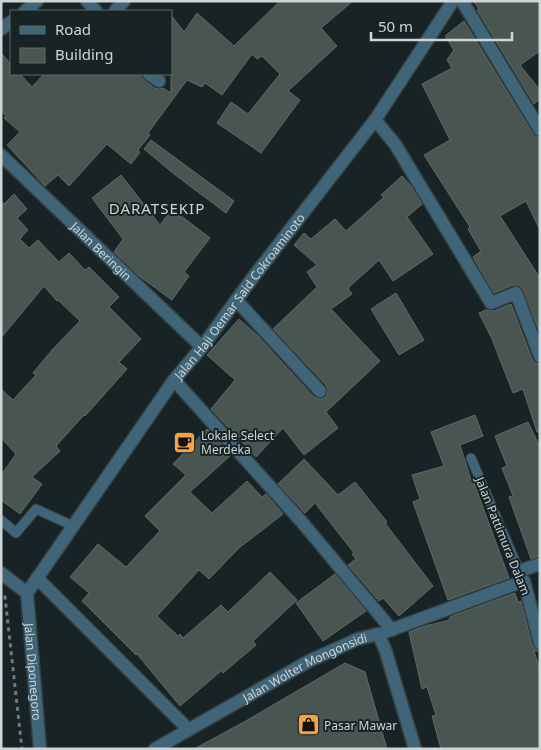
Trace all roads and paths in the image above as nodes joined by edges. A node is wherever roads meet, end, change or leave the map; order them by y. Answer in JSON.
{"nodes":[{"id":1,"x":37,"y":1,"type":"edge"},
{"id":2,"x":453,"y":1,"type":"edge"},
{"id":3,"x":462,"y":1,"type":"edge"},
{"id":4,"x":26,"y":10,"type":"edge"},
{"id":5,"x":375,"y":120,"type":"junction"},
{"id":6,"x":540,"y":130,"type":"edge"},
{"id":7,"x":1,"y":155,"type":"edge"},
{"id":8,"x":236,"y":300,"type":"junction"},
{"id":9,"x":202,"y":347,"type":"junction"},
{"id":10,"x":540,"y":356,"type":"edge"},
{"id":11,"x":174,"y":380,"type":"junction"},
{"id":12,"x":320,"y":391,"type":"dead end"},
{"id":13,"x":471,"y":458,"type":"dead end"},
{"id":14,"x":1,"y":520,"type":"edge"},
{"id":15,"x":73,"y":526,"type":"junction"},
{"id":16,"x":540,"y":564,"type":"edge"},
{"id":17,"x":1,"y":573,"type":"edge"},
{"id":18,"x":521,"y":576,"type":"junction"},
{"id":19,"x":37,"y":578,"type":"junction"},
{"id":20,"x":27,"y":593,"type":"junction"},
{"id":21,"x":1,"y":594,"type":"edge"},
{"id":22,"x":392,"y":630,"type":"junction"},
{"id":23,"x":378,"y":634,"type":"junction"},
{"id":24,"x":540,"y":643,"type":"edge"},
{"id":25,"x":188,"y":729,"type":"junction"},
{"id":26,"x":22,"y":749,"type":"edge"},
{"id":27,"x":40,"y":749,"type":"edge"},
{"id":28,"x":155,"y":749,"type":"edge"},
{"id":29,"x":415,"y":749,"type":"edge"}],
"edges":[{"from":1,"to":4,"type":"street"},
{"from":2,"to":5,"type":"street","name":"Jalan Haji Oemar Said Cokroaminoto"},
{"from":3,"to":6,"type":"street"},
{"from":5,"to":8,"type":"street","name":"Jalan Haji Oemar Said Cokroaminoto"},
{"from":5,"to":10,"type":"street"},
{"from":7,"to":9,"type":"street","name":"Jalan Beringin"},
{"from":8,"to":9,"type":"street","name":"Jalan Haji Oemar Said Cokroaminoto"},
{"from":8,"to":12,"type":"street"},
{"from":9,"to":11,"type":"street","name":"Jalan Haji Oemar Said Cokroaminoto"},
{"from":11,"to":15,"type":"street","name":"Jalan Haji Oemar Said Cokroaminoto"},
{"from":11,"to":22,"type":"street"},
{"from":13,"to":18,"type":"lane","name":"Jalan Pattimura Dalam"},
{"from":14,"to":15,"type":"lane"},
{"from":15,"to":19,"type":"street","name":"Jalan Haji Oemar Said Cokroaminoto"},
{"from":16,"to":18,"type":"street"},
{"from":17,"to":20,"type":"street"},
{"from":18,"to":22,"type":"street"},
{"from":18,"to":24,"type":"street","name":"Jalan Pattimura Dalam"},
{"from":19,"to":20,"type":"street","name":"Jalan Haji Oemar Said Cokroaminoto"},
{"from":19,"to":25,"type":"street"},
{"from":20,"to":27,"type":"street","name":"Jalan Diponegoro"},
{"from":21,"to":26,"type":"path"},
{"from":22,"to":23,"type":"street"},
{"from":23,"to":25,"type":"street","name":"Jalan Wolter Mongonsidi"},
{"from":23,"to":29,"type":"street","name":"Jalan Wolter Mongonsidi"},
{"from":25,"to":28,"type":"street","name":"Jalan Wolter Mongonsidi"}]}
